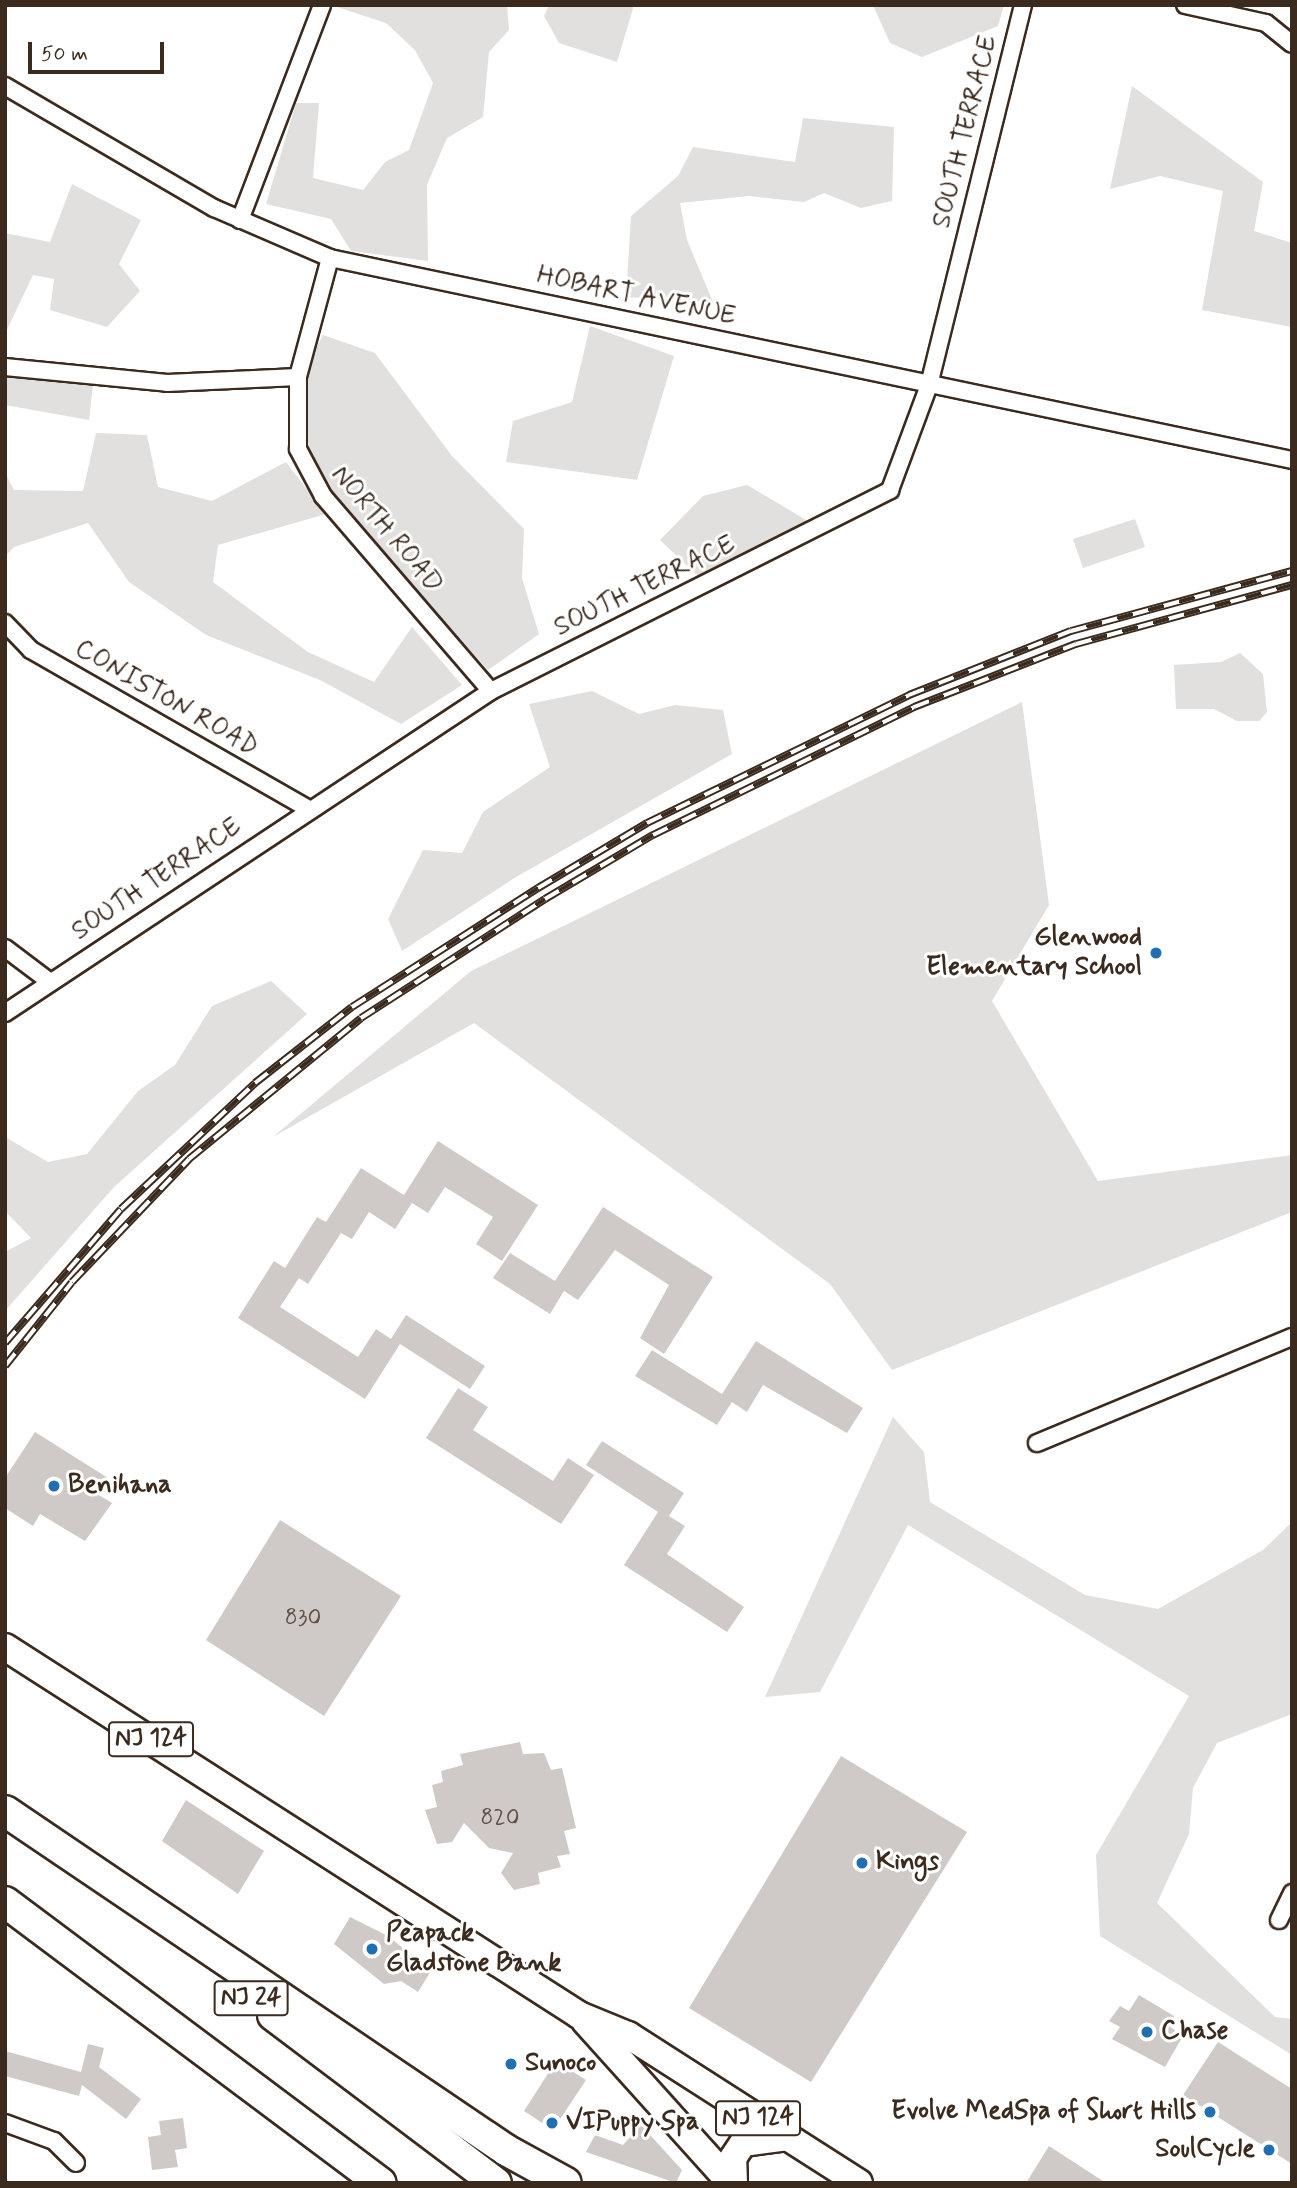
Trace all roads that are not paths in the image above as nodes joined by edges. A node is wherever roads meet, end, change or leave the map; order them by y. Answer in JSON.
{"nodes":[{"id":1,"x":322,"y":5,"type":"edge"},
{"id":2,"x":1023,"y":5,"type":"edge"},
{"id":3,"x":1185,"y":5,"type":"edge"},
{"id":4,"x":1292,"y":44,"type":"edge"},
{"id":5,"x":5,"y":86,"type":"edge"},
{"id":6,"x":240,"y":220,"type":"junction"},
{"id":7,"x":330,"y":258,"type":"junction"},
{"id":8,"x":5,"y":367,"type":"edge"},
{"id":9,"x":298,"y":377,"type":"junction"},
{"id":10,"x":929,"y":385,"type":"junction"},
{"id":11,"x":1292,"y":460,"type":"edge"},
{"id":12,"x":5,"y":623,"type":"edge"},
{"id":13,"x":491,"y":691,"type":"junction"},
{"id":14,"x":309,"y":809,"type":"junction"},
{"id":15,"x":5,"y":948,"type":"edge"},
{"id":16,"x":49,"y":981,"type":"junction"},
{"id":17,"x":5,"y":1013,"type":"edge"},
{"id":18,"x":1292,"y":1337,"type":"edge"},
{"id":19,"x":1037,"y":1443,"type":"dead end"},
{"id":20,"x":5,"y":1647,"type":"edge"},
{"id":21,"x":5,"y":1812,"type":"edge"},
{"id":22,"x":1292,"y":1893,"type":"edge"},
{"id":23,"x":5,"y":1902,"type":"edge"},
{"id":24,"x":1279,"y":1920,"type":"dead end"},
{"id":25,"x":579,"y":2015,"type":"junction"},
{"id":26,"x":5,"y":2123,"type":"edge"},
{"id":27,"x":788,"y":2137,"type":"junction"},
{"id":28,"x":76,"y":2164,"type":"dead end"},
{"id":29,"x":381,"y":2183,"type":"edge"},
{"id":30,"x":496,"y":2183,"type":"edge"},
{"id":31,"x":566,"y":2183,"type":"edge"},
{"id":32,"x":733,"y":2183,"type":"edge"},
{"id":33,"x":859,"y":2183,"type":"edge"}],
"edges":[{"from":1,"to":6,"type":"street"},
{"from":2,"to":10,"type":"street","name":"SOUTH TERRACE"},
{"from":3,"to":4,"type":"street"},
{"from":5,"to":6,"type":"street","name":"HOBART AVENUE"},
{"from":6,"to":7,"type":"street","name":"HOBART AVENUE"},
{"from":7,"to":9,"type":"street","name":"NORTH ROAD"},
{"from":7,"to":10,"type":"street","name":"HOBART AVENUE"},
{"from":8,"to":9,"type":"street"},
{"from":9,"to":13,"type":"street","name":"NORTH ROAD"},
{"from":10,"to":11,"type":"street","name":"HOBART AVENUE"},
{"from":10,"to":13,"type":"street","name":"SOUTH TERRACE"},
{"from":12,"to":14,"type":"street","name":"CONISTON ROAD"},
{"from":13,"to":14,"type":"street","name":"SOUTH TERRACE"},
{"from":14,"to":16,"type":"street","name":"SOUTH TERRACE"},
{"from":15,"to":16,"type":"street"},
{"from":16,"to":17,"type":"street","name":"SOUTH TERRACE"},
{"from":18,"to":19,"type":"street"},
{"from":20,"to":25,"type":"main road","number":"NJ 124"},
{"from":21,"to":30,"type":"highway","number":"NJ 24"},
{"from":21,"to":31,"type":"highway"},
{"from":22,"to":24,"type":"street"},
{"from":23,"to":29,"type":"highway","number":"NJ 24"},
{"from":25,"to":27,"type":"main road","number":"NJ 124"},
{"from":25,"to":32,"type":"main road","number":"NJ 124"},
{"from":26,"to":28,"type":"street"},
{"from":27,"to":32,"type":"main road"},
{"from":27,"to":33,"type":"main road","number":"NJ 124"}]}
